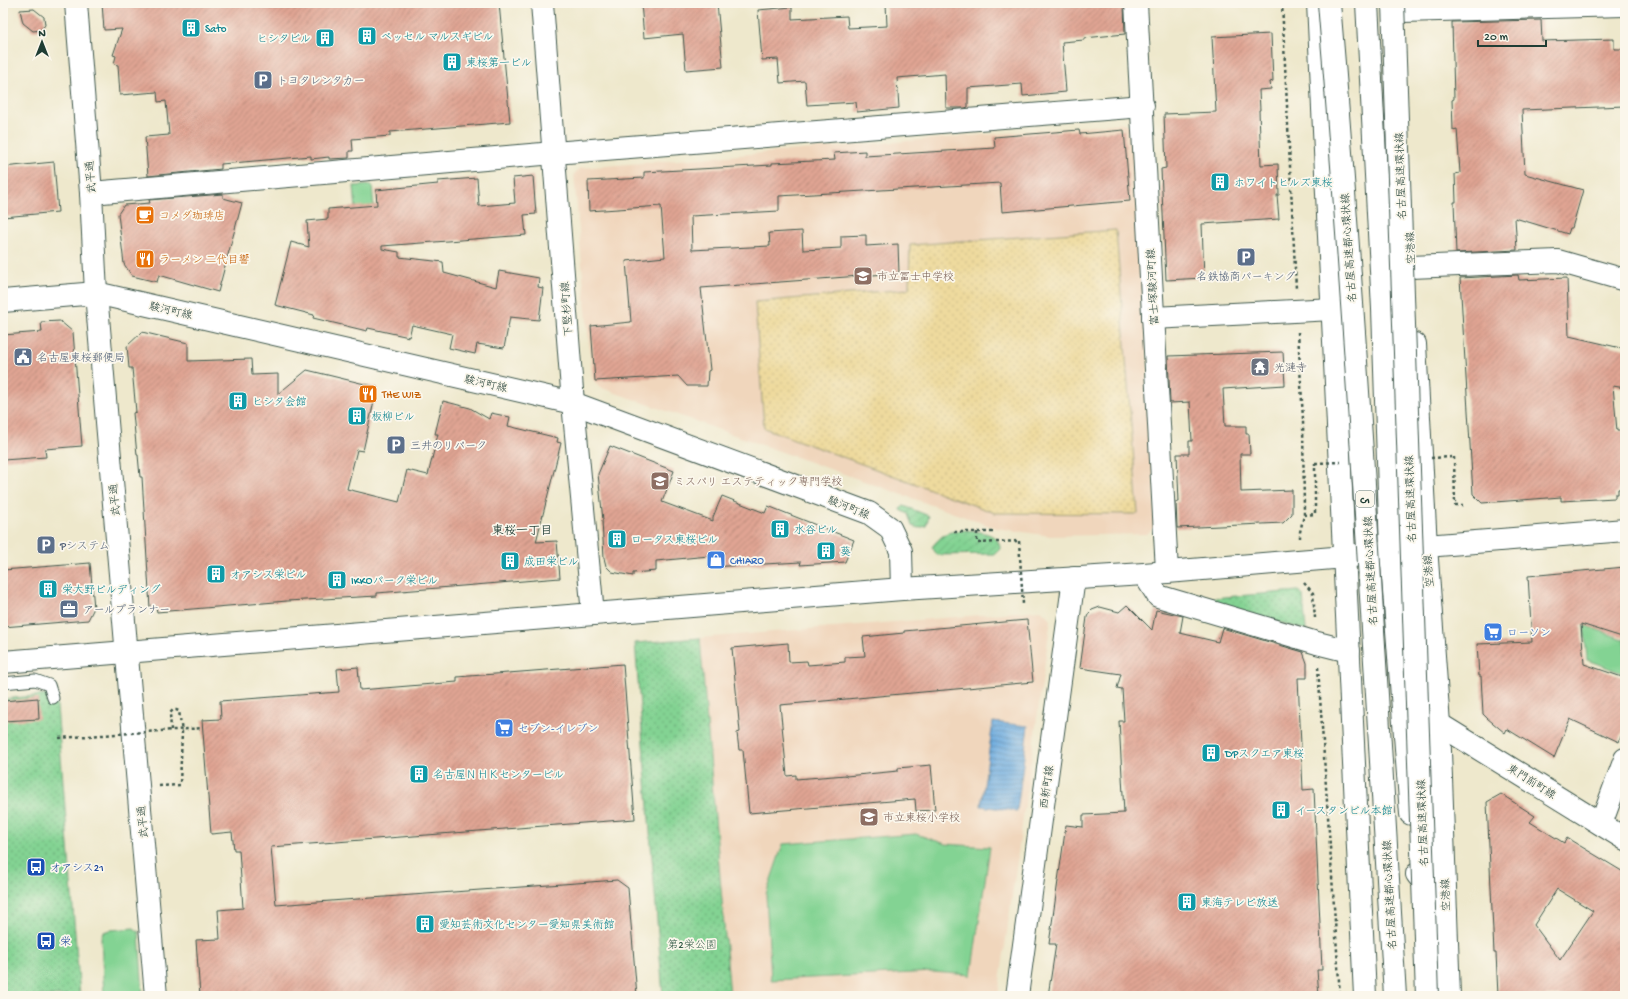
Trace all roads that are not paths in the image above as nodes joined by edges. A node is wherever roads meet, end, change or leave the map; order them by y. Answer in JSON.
{"nodes":[{"id":1,"x":76,"y":3,"type":"edge"},
{"id":2,"x":542,"y":3,"type":"edge"},
{"id":3,"x":1136,"y":3,"type":"edge"},
{"id":4,"x":1318,"y":3,"type":"edge"},
{"id":5,"x":1329,"y":3,"type":"edge"},
{"id":6,"x":1367,"y":3,"type":"edge"},
{"id":7,"x":1625,"y":4,"type":"edge"},
{"id":8,"x":1399,"y":6,"type":"edge"},
{"id":9,"x":1142,"y":106,"type":"junction"},
{"id":10,"x":554,"y":153,"type":"junction"},
{"id":11,"x":91,"y":193,"type":"junction"},
{"id":12,"x":1411,"y":267,"type":"junction"},
{"id":13,"x":1625,"y":280,"type":"edge"},
{"id":14,"x":96,"y":293,"type":"junction"},
{"id":15,"x":3,"y":301,"type":"edge"},
{"id":16,"x":1333,"y":309,"type":"junction"},
{"id":17,"x":1153,"y":318,"type":"junction"},
{"id":18,"x":573,"y":403,"type":"junction"},
{"id":19,"x":1625,"y":530,"type":"edge"},
{"id":20,"x":1426,"y":546,"type":"junction"},
{"id":21,"x":1391,"y":552,"type":"junction"},
{"id":22,"x":1345,"y":557,"type":"junction"},
{"id":23,"x":1167,"y":571,"type":"junction"},
{"id":24,"x":1144,"y":574,"type":"junction"},
{"id":25,"x":1074,"y":578,"type":"junction"},
{"id":26,"x":902,"y":589,"type":"junction"},
{"id":27,"x":593,"y":614,"type":"junction"},
{"id":28,"x":1349,"y":651,"type":"junction"},
{"id":29,"x":128,"y":652,"type":"junction"},
{"id":30,"x":3,"y":662,"type":"edge"},
{"id":31,"x":3,"y":683,"type":"edge"},
{"id":32,"x":53,"y":698,"type":"dead end"},
{"id":33,"x":1439,"y":724,"type":"junction"},
{"id":34,"x":1625,"y":759,"type":"edge"},
{"id":35,"x":1601,"y":824,"type":"junction"},
{"id":36,"x":1625,"y":839,"type":"edge"},
{"id":37,"x":1446,"y":913,"type":"junction"},
{"id":38,"x":156,"y":996,"type":"edge"},
{"id":39,"x":1017,"y":996,"type":"edge"},
{"id":40,"x":1365,"y":996,"type":"edge"},
{"id":41,"x":1395,"y":996,"type":"edge"},
{"id":42,"x":1427,"y":996,"type":"edge"},
{"id":43,"x":1449,"y":996,"type":"edge"}],
"edges":[{"from":1,"to":11,"type":"main road","name":"武平通"},
{"from":2,"to":10,"type":"main road","name":"下竪杉町線"},
{"from":3,"to":9,"type":"main road","name":"富士塚駿河町線"},
{"from":4,"to":16,"type":"main road"},
{"from":5,"to":41,"type":"main road","name":"名古屋高速都心環状線","number":"C1","bridge":true},
{"from":6,"to":21,"type":"main road"},
{"from":7,"to":8,"type":"main road"},
{"from":8,"to":12,"type":"main road","name":"空港線"},
{"from":8,"to":42,"type":"main road","name":"名古屋高速環状線","bridge":true},
{"from":9,"to":10,"type":"main road"},
{"from":9,"to":17,"type":"main road","name":"富士塚駿河町線"},
{"from":10,"to":11,"type":"main road"},
{"from":10,"to":18,"type":"main road","name":"下竪杉町線"},
{"from":11,"to":14,"type":"main road","name":"武平通"},
{"from":12,"to":13,"type":"main road"},
{"from":12,"to":20,"type":"main road","name":"空港線"},
{"from":14,"to":15,"type":"main road","name":"駿河町線"},
{"from":14,"to":18,"type":"main road","name":"駿河町線"},
{"from":14,"to":29,"type":"main road","name":"武平通"},
{"from":16,"to":17,"type":"main road"},
{"from":16,"to":22,"type":"main road"},
{"from":17,"to":23,"type":"main road","name":"富士塚駿河町線"},
{"from":18,"to":26,"type":"main road","name":"駿河町線"},
{"from":18,"to":27,"type":"main road","name":"下竪杉町線"},
{"from":19,"to":20,"type":"main road"},
{"from":20,"to":21,"type":"main road"},
{"from":20,"to":33,"type":"main road","name":"空港線"},
{"from":21,"to":22,"type":"main road"},
{"from":21,"to":37,"type":"main road"},
{"from":22,"to":23,"type":"main road"},
{"from":22,"to":28,"type":"main road"},
{"from":23,"to":24,"type":"main road"},
{"from":24,"to":25,"type":"main road"},
{"from":24,"to":28,"type":"main road"},
{"from":25,"to":26,"type":"main road"},
{"from":25,"to":39,"type":"main road","name":"西新町線"},
{"from":26,"to":27,"type":"main road"},
{"from":27,"to":29,"type":"main road"},
{"from":28,"to":40,"type":"main road"},
{"from":29,"to":30,"type":"main road"},
{"from":29,"to":38,"type":"main road","name":"武平通"},
{"from":31,"to":32,"type":"lane"},
{"from":33,"to":35,"type":"main road","name":"東門前町線"},
{"from":33,"to":37,"type":"main road","name":"空港線"},
{"from":34,"to":35,"type":"main road"},
{"from":35,"to":36,"type":"main road","name":"東門前町線"},
{"from":37,"to":43,"type":"main road","name":"空港線"}]}
